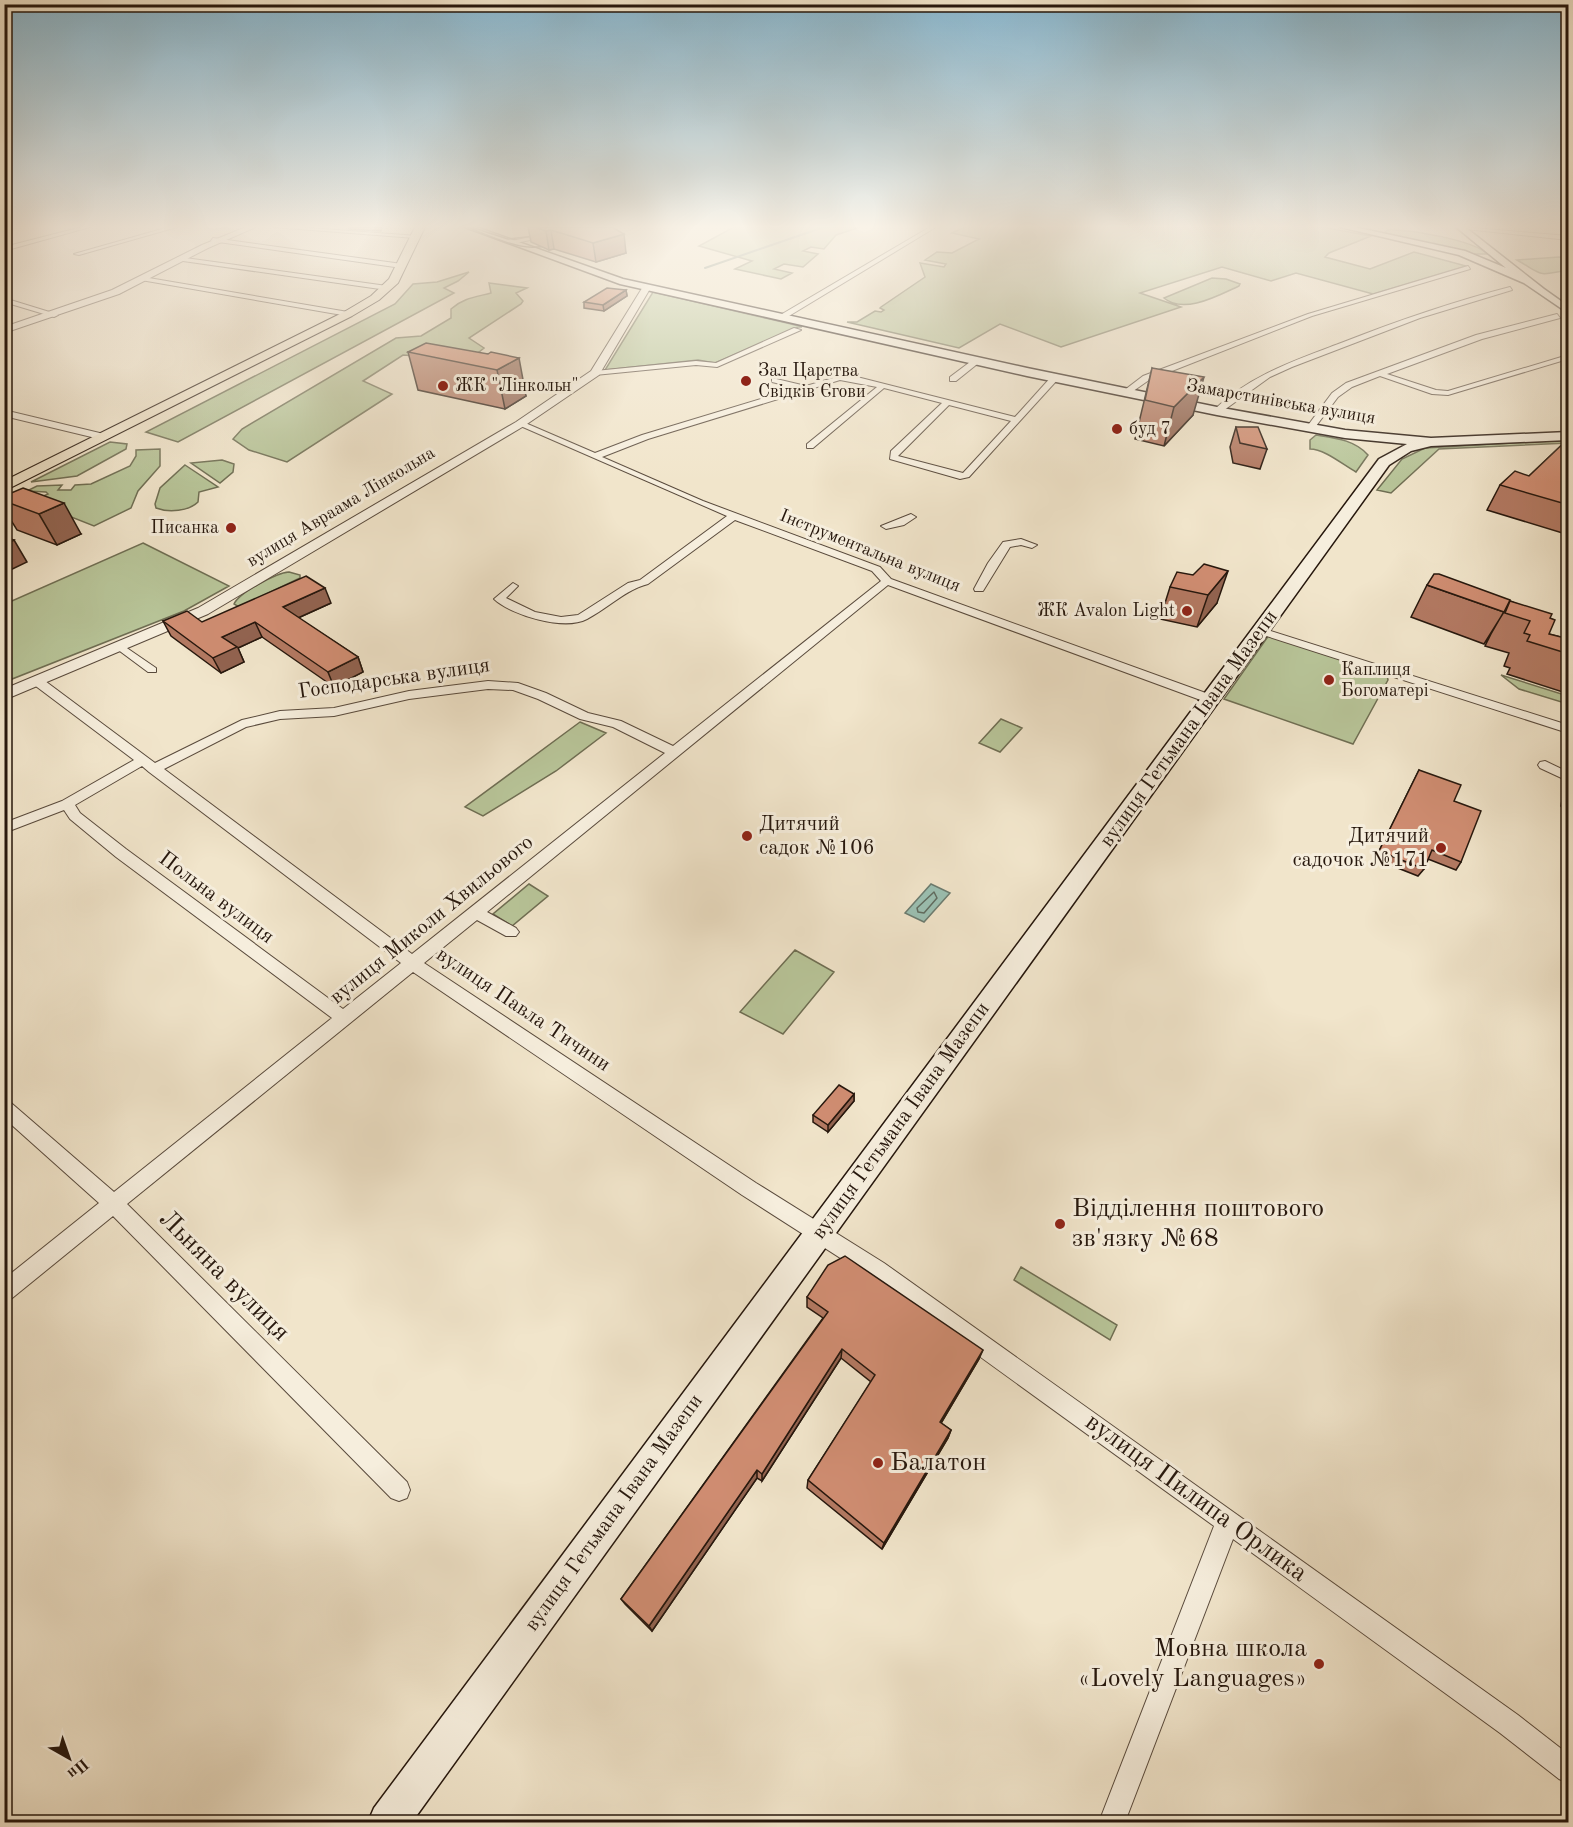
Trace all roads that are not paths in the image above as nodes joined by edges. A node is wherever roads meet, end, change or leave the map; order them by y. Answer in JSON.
{"nodes":[{"id":1,"x":45,"y":312,"type":"edge"},
{"id":2,"x":61,"y":312,"type":"edge"},
{"id":3,"x":340,"y":312,"type":"edge"},
{"id":4,"x":351,"y":312,"type":"edge"},
{"id":5,"x":632,"y":312,"type":"edge"},
{"id":6,"x":760,"y":312,"type":"edge"},
{"id":7,"x":789,"y":312,"type":"edge"},
{"id":8,"x":1319,"y":312,"type":"edge"},
{"id":9,"x":1431,"y":312,"type":"edge"},
{"id":10,"x":348,"y":314,"type":"junction"},
{"id":11,"x":54,"y":315,"type":"junction"},
{"id":12,"x":1557,"y":316,"type":"dead end"},
{"id":13,"x":781,"y":317,"type":"junction"},
{"id":14,"x":4,"y":330,"type":"edge"},
{"id":15,"x":796,"y":330,"type":"dead end"},
{"id":16,"x":1569,"y":357,"type":"edge"},
{"id":17,"x":977,"y":361,"type":"junction"},
{"id":18,"x":595,"y":373,"type":"junction"},
{"id":19,"x":1380,"y":374,"type":"junction"},
{"id":20,"x":1055,"y":378,"type":"junction"},
{"id":21,"x":953,"y":379,"type":"dead end"},
{"id":22,"x":775,"y":380,"type":"dead end"},
{"id":23,"x":881,"y":387,"type":"junction"},
{"id":24,"x":806,"y":388,"type":"junction"},
{"id":25,"x":1126,"y":392,"type":"junction"},
{"id":26,"x":946,"y":403,"type":"junction"},
{"id":27,"x":1217,"y":411,"type":"junction"},
{"id":28,"x":4,"y":413,"type":"edge"},
{"id":29,"x":1016,"y":420,"type":"junction"},
{"id":30,"x":520,"y":424,"type":"junction"},
{"id":31,"x":1310,"y":428,"type":"junction"},
{"id":32,"x":1345,"y":434,"type":"junction"},
{"id":33,"x":1569,"y":436,"type":"edge"},
{"id":34,"x":104,"y":437,"type":"junction"},
{"id":35,"x":1431,"y":442,"type":"junction"},
{"id":36,"x":810,"y":446,"type":"dead end"},
{"id":37,"x":596,"y":456,"type":"junction"},
{"id":38,"x":1384,"y":462,"type":"junction"},
{"id":39,"x":4,"y":487,"type":"edge"},
{"id":40,"x":1364,"y":495,"type":"dead end"},
{"id":41,"x":1348,"y":513,"type":"junction"},
{"id":42,"x":734,"y":516,"type":"junction"},
{"id":43,"x":911,"y":517,"type":"dead end"},
{"id":44,"x":886,"y":526,"type":"dead end"},
{"id":45,"x":1032,"y":545,"type":"dead end"},
{"id":46,"x":887,"y":581,"type":"junction"},
{"id":47,"x":513,"y":586,"type":"dead end"},
{"id":48,"x":979,"y":589,"type":"dead end"},
{"id":49,"x":1261,"y":631,"type":"junction"},
{"id":50,"x":121,"y":647,"type":"junction"},
{"id":51,"x":152,"y":670,"type":"dead end"},
{"id":52,"x":37,"y":681,"type":"junction"},
{"id":53,"x":4,"y":694,"type":"edge"},
{"id":54,"x":1210,"y":699,"type":"junction"},
{"id":55,"x":1569,"y":729,"type":"edge"},
{"id":56,"x":674,"y":752,"type":"junction"},
{"id":57,"x":148,"y":765,"type":"junction"},
{"id":58,"x":1545,"y":765,"type":"dead end"},
{"id":59,"x":1569,"y":777,"type":"edge"},
{"id":60,"x":1569,"y":800,"type":"edge"},
{"id":61,"x":67,"y":804,"type":"junction"},
{"id":62,"x":1569,"y":806,"type":"edge"},
{"id":63,"x":4,"y":828,"type":"edge"},
{"id":64,"x":477,"y":913,"type":"junction"},
{"id":65,"x":511,"y":932,"type":"dead end"},
{"id":66,"x":414,"y":964,"type":"junction"},
{"id":67,"x":345,"y":1019,"type":"junction"},
{"id":68,"x":4,"y":1107,"type":"edge"},
{"id":69,"x":115,"y":1205,"type":"junction"},
{"id":70,"x":820,"y":1232,"type":"junction"},
{"id":71,"x":4,"y":1292,"type":"edge"},
{"id":72,"x":399,"y":1490,"type":"dead end"},
{"id":73,"x":1228,"y":1521,"type":"junction"},
{"id":74,"x":1569,"y":1770,"type":"edge"},
{"id":75,"x":388,"y":1822,"type":"edge"},
{"id":76,"x":1112,"y":1822,"type":"edge"}],
"edges":[{"from":1,"to":11,"type":"street"},
{"from":2,"to":11,"type":"street"},
{"from":3,"to":10,"type":"street"},
{"from":4,"to":10,"type":"main road"},
{"from":5,"to":18,"type":"street","name":"вулиця Авраама Лінкольна"},
{"from":6,"to":13,"type":"main road","name":"Замарстинівська вулиця"},
{"from":7,"to":13,"type":"street"},
{"from":8,"to":25,"type":"street"},
{"from":9,"to":27,"type":"street"},
{"from":10,"to":34,"type":"main road"},
{"from":11,"to":14,"type":"street"},
{"from":12,"to":19,"type":"street"},
{"from":13,"to":17,"type":"main road","name":"Замарстинівська вулиця"},
{"from":15,"to":18,"type":"street"},
{"from":16,"to":19,"type":"street"},
{"from":17,"to":20,"type":"main road","name":"Замарстинівська вулиця"},
{"from":17,"to":21,"type":"street"},
{"from":18,"to":30,"type":"street","name":"вулиця Авраама Лінкольна"},
{"from":19,"to":31,"type":"street"},
{"from":20,"to":25,"type":"main road","name":"Замарстинівська вулиця"},
{"from":20,"to":29,"type":"street"},
{"from":22,"to":24,"type":"street"},
{"from":23,"to":24,"type":"street"},
{"from":23,"to":26,"type":"street"},
{"from":23,"to":36,"type":"street"},
{"from":24,"to":37,"type":"street"},
{"from":25,"to":27,"type":"main road","name":"Замарстинівська вулиця"},
{"from":26,"to":29,"type":"street"},
{"from":26,"to":29,"type":"street"},
{"from":27,"to":31,"type":"main road","name":"Замарстинівська вулиця"},
{"from":28,"to":34,"type":"street"},
{"from":30,"to":37,"type":"street","name":"Інструментальна вулиця"},
{"from":30,"to":50,"type":"street","name":"вулиця Авраама Лінкольна"},
{"from":31,"to":32,"type":"main road","name":"Замарстинівська вулиця"},
{"from":32,"to":35,"type":"main road","name":"Замарстинівська вулиця"},
{"from":32,"to":38,"type":"main road"},
{"from":33,"to":35,"type":"main road","name":"Замарстинівська вулиця"},
{"from":34,"to":39,"type":"main road"},
{"from":35,"to":38,"type":"main road","name":"вулиця Гетьмана Івана Мазепи"},
{"from":37,"to":42,"type":"street","name":"Інструментальна вулиця"},
{"from":38,"to":41,"type":"main road","name":"вулиця Гетьмана Івана Мазепи"},
{"from":40,"to":41,"type":"main road"},
{"from":41,"to":49,"type":"main road","name":"вулиця Гетьмана Івана Мазепи"},
{"from":42,"to":46,"type":"street","name":"Інструментальна вулиця"},
{"from":42,"to":47,"type":"street"},
{"from":43,"to":44,"type":"street"},
{"from":45,"to":48,"type":"street"},
{"from":46,"to":54,"type":"street","name":"Інструментальна вулиця"},
{"from":46,"to":56,"type":"street","name":"вулиця Миколи Хвильового"},
{"from":49,"to":54,"type":"main road","name":"вулиця Гетьмана Івана Мазепи"},
{"from":49,"to":55,"type":"street"},
{"from":50,"to":51,"type":"street"},
{"from":50,"to":52,"type":"street","name":"вулиця Авраама Лінкольна"},
{"from":52,"to":53,"type":"street","name":"вулиця Авраама Лінкольна"},
{"from":52,"to":57,"type":"street","name":"вулиця Павла Тичини"},
{"from":54,"to":70,"type":"main road","name":"вулиця Гетьмана Івана Мазепи"},
{"from":56,"to":57,"type":"street","name":"Господарська вулиця"},
{"from":56,"to":64,"type":"street","name":"вулиця Миколи Хвильового"},
{"from":57,"to":61,"type":"street","name":"Господарська вулиця"},
{"from":57,"to":66,"type":"street","name":"вулиця Павла Тичини"},
{"from":58,"to":59,"type":"street"},
{"from":60,"to":62,"type":"street"},
{"from":61,"to":63,"type":"street","name":"Господарська вулиця"},
{"from":61,"to":67,"type":"street","name":"Польна вулиця"},
{"from":64,"to":65,"type":"street"},
{"from":64,"to":66,"type":"street","name":"вулиця Миколи Хвильового"},
{"from":66,"to":67,"type":"street","name":"вулиця Миколи Хвильового"},
{"from":66,"to":70,"type":"street","name":"вулиця Павла Тичини"},
{"from":67,"to":69,"type":"street","name":"вулиця Миколи Хвильового"},
{"from":68,"to":69,"type":"street","name":"Льняна вулиця"},
{"from":69,"to":71,"type":"street","name":"вулиця Миколи Хвильового"},
{"from":69,"to":72,"type":"street","name":"Льняна вулиця"},
{"from":70,"to":73,"type":"street","name":"вулиця Пилипа Орлика"},
{"from":70,"to":75,"type":"main road","name":"вулиця Гетьмана Івана Мазепи"},
{"from":73,"to":74,"type":"street","name":"вулиця Пилипа Орлика"},
{"from":73,"to":76,"type":"street"}]}
